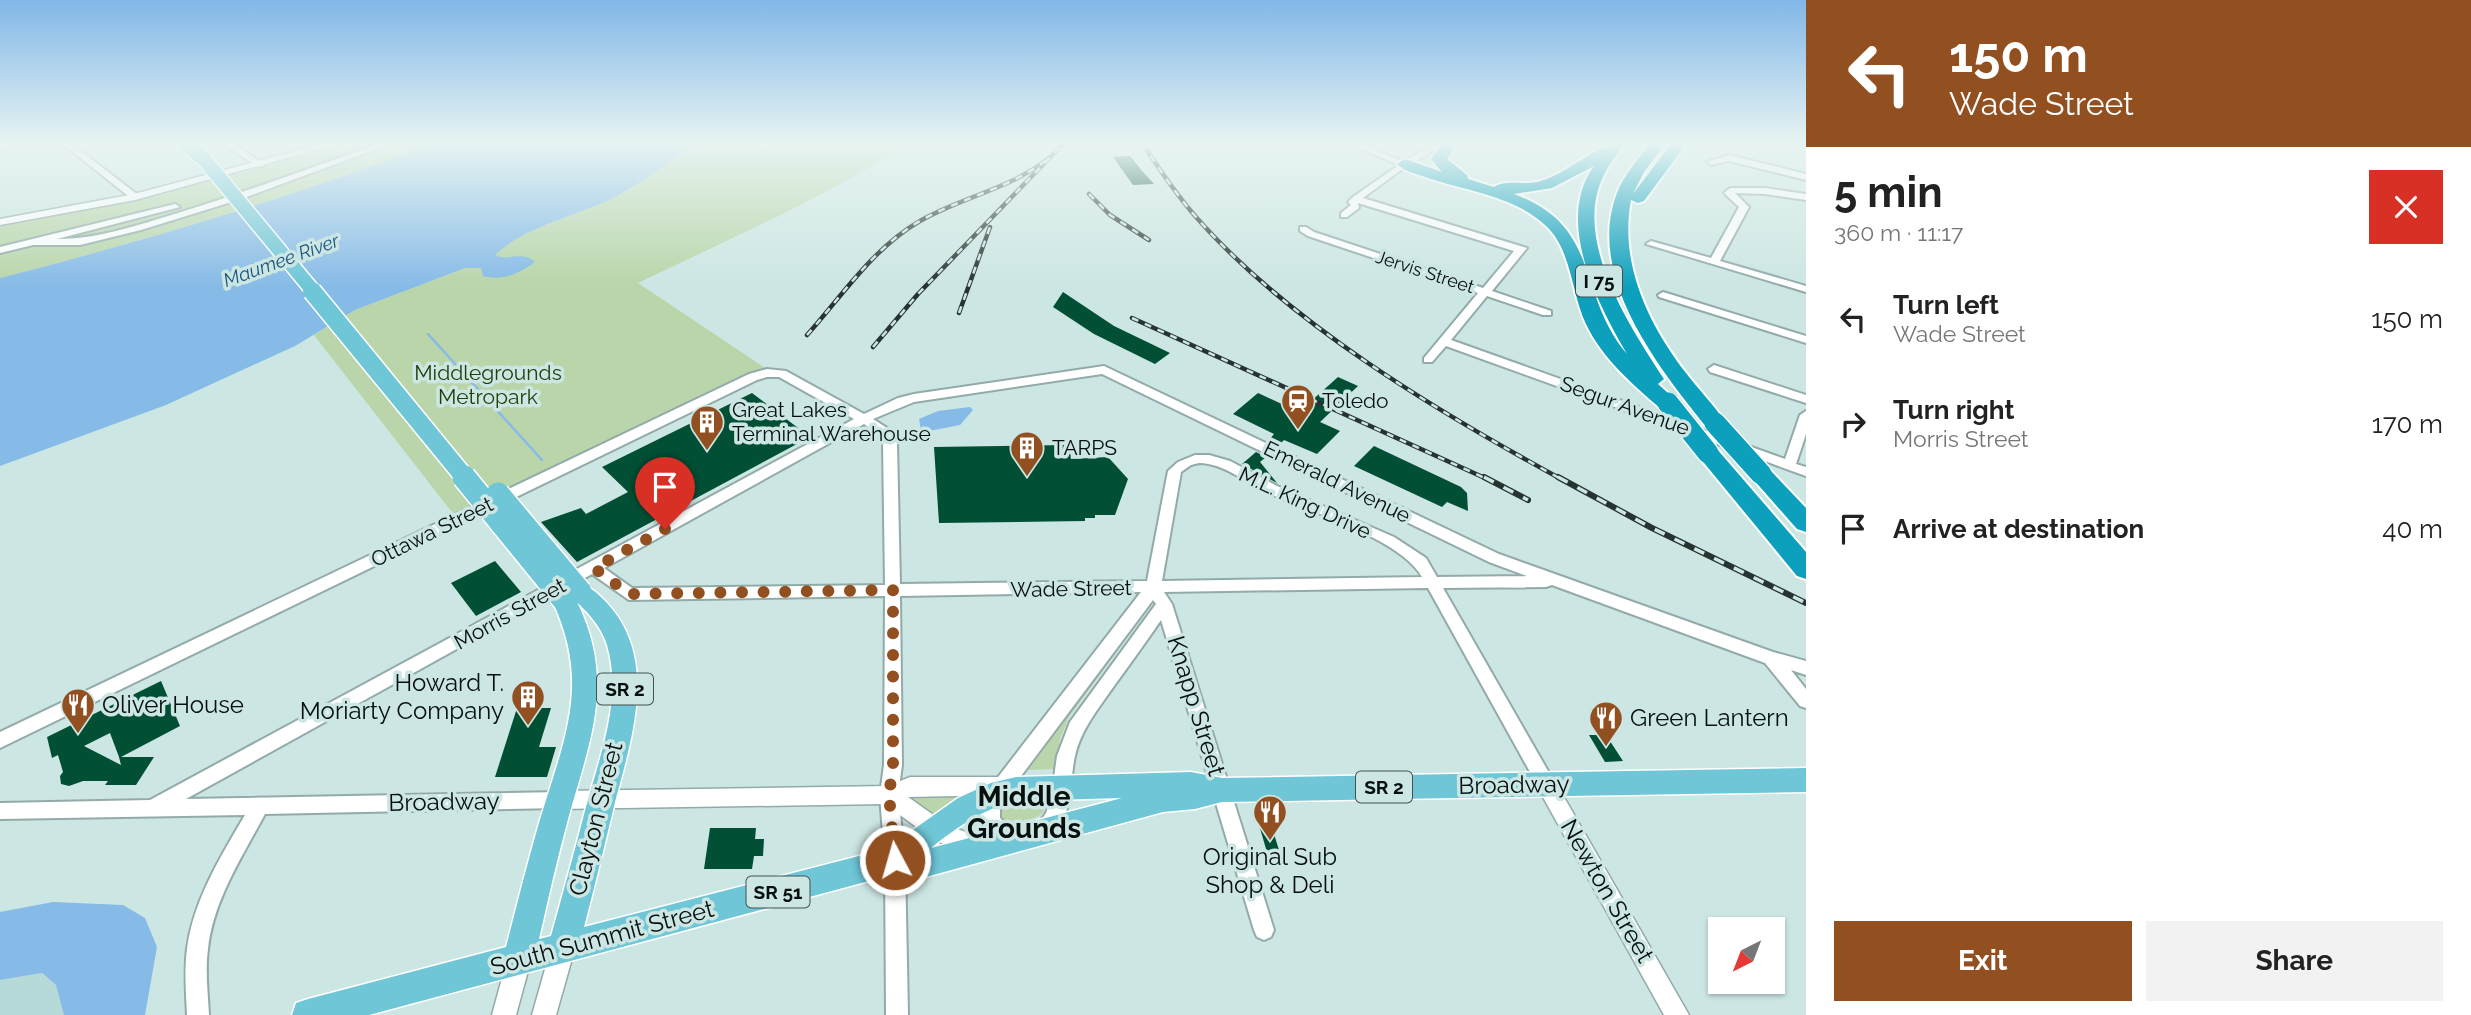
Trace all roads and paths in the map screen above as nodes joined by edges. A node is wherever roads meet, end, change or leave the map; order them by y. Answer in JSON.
{"nodes":[{"id":1,"x":128,"y":191,"type":"edge"},
{"id":2,"x":157,"y":191,"type":"edge"},
{"id":3,"x":237,"y":191,"type":"edge"},
{"id":4,"x":254,"y":191,"type":"edge"},
{"id":5,"x":1368,"y":191,"type":"edge"},
{"id":6,"x":1490,"y":191,"type":"edge"},
{"id":7,"x":1589,"y":191,"type":"edge"},
{"id":8,"x":1626,"y":191,"type":"edge"},
{"id":9,"x":1642,"y":191,"type":"edge"},
{"id":10,"x":1731,"y":191,"type":"edge"},
{"id":11,"x":1768,"y":191,"type":"edge"},
{"id":12,"x":135,"y":197,"type":"junction"},
{"id":13,"x":1806,"y":197,"type":"edge"},
{"id":14,"x":1355,"y":201,"type":"junction"},
{"id":15,"x":1344,"y":215,"type":"dead end"},
{"id":16,"x":0,"y":222,"type":"edge"},
{"id":17,"x":1303,"y":229,"type":"dead end"},
{"id":18,"x":1651,"y":244,"type":"dead end"},
{"id":19,"x":0,"y":250,"type":"edge"},
{"id":20,"x":1714,"y":262,"type":"junction"},
{"id":21,"x":1624,"y":266,"type":"junction"},
{"id":22,"x":1806,"y":289,"type":"edge"},
{"id":23,"x":1485,"y":292,"type":"junction"},
{"id":24,"x":1663,"y":295,"type":"dead end"},
{"id":25,"x":1547,"y":313,"type":"dead end"},
{"id":26,"x":1806,"y":340,"type":"edge"},
{"id":27,"x":1444,"y":341,"type":"junction"},
{"id":28,"x":1428,"y":360,"type":"dead end"},
{"id":29,"x":1714,"y":369,"type":"dead end"},
{"id":30,"x":1806,"y":399,"type":"edge"},
{"id":31,"x":1668,"y":403,"type":"junction"},
{"id":32,"x":1806,"y":415,"type":"edge"},
{"id":33,"x":863,"y":419,"type":"junction"},
{"id":34,"x":1789,"y":466,"type":"junction"},
{"id":35,"x":1806,"y":472,"type":"edge"},
{"id":36,"x":1804,"y":520,"type":"edge"},
{"id":37,"x":594,"y":568,"type":"junction"},
{"id":38,"x":1806,"y":569,"type":"edge"},
{"id":39,"x":1556,"y":581,"type":"junction"},
{"id":40,"x":1435,"y":584,"type":"junction"},
{"id":41,"x":1153,"y":588,"type":"junction"},
{"id":42,"x":893,"y":590,"type":"junction"},
{"id":43,"x":572,"y":596,"type":"junction"},
{"id":44,"x":1164,"y":604,"type":"junction"},
{"id":45,"x":1771,"y":658,"type":"junction"},
{"id":46,"x":1806,"y":668,"type":"edge"},
{"id":47,"x":1806,"y":701,"type":"edge"},
{"id":48,"x":0,"y":740,"type":"edge"},
{"id":49,"x":1806,"y":780,"type":"edge"},
{"id":50,"x":1546,"y":784,"type":"junction"},
{"id":51,"x":1057,"y":786,"type":"junction"},
{"id":52,"x":999,"y":789,"type":"junction"},
{"id":53,"x":1222,"y":790,"type":"junction"},
{"id":54,"x":889,"y":795,"type":"junction"},
{"id":55,"x":560,"y":800,"type":"junction"},
{"id":56,"x":603,"y":800,"type":"junction"},
{"id":57,"x":260,"y":805,"type":"junction"},
{"id":58,"x":156,"y":806,"type":"junction"},
{"id":59,"x":0,"y":811,"type":"edge"},
{"id":60,"x":935,"y":827,"type":"junction"},
{"id":61,"x":1041,"y":832,"type":"junction"},
{"id":62,"x":997,"y":844,"type":"junction"},
{"id":63,"x":895,"y":860,"type":"junction"},
{"id":64,"x":1264,"y":930,"type":"dead end"},
{"id":65,"x":563,"y":948,"type":"junction"},
{"id":66,"x":519,"y":960,"type":"junction"},
{"id":67,"x":198,"y":1015,"type":"edge"},
{"id":68,"x":308,"y":1015,"type":"edge"},
{"id":69,"x":504,"y":1015,"type":"edge"},
{"id":70,"x":544,"y":1015,"type":"edge"},
{"id":71,"x":897,"y":1015,"type":"edge"},
{"id":72,"x":1677,"y":1015,"type":"edge"}],
"edges":[{"from":1,"to":12,"type":"street"},
{"from":2,"to":12,"type":"street"},
{"from":3,"to":43,"type":"main road","number":"SR 2","bridge":true},
{"from":4,"to":19,"type":"street"},
{"from":5,"to":14,"type":"street"},
{"from":6,"to":31,"type":"highway"},
{"from":7,"to":31,"type":"highway","number":"I 75"},
{"from":8,"to":21,"type":"highway","name":"I 75","number":"I 75"},
{"from":9,"to":21,"type":"highway"},
{"from":10,"to":20,"type":"street"},
{"from":11,"to":13,"type":"street"},
{"from":12,"to":16,"type":"street"},
{"from":14,"to":15,"type":"street"},
{"from":14,"to":23,"type":"street"},
{"from":17,"to":23,"type":"street","name":"Jervis Street"},
{"from":18,"to":20,"type":"street"},
{"from":20,"to":22,"type":"street"},
{"from":21,"to":36,"type":"highway","name":"I 75","number":"I 75","bridge":true},
{"from":23,"to":25,"type":"street","name":"Jervis Street"},
{"from":23,"to":27,"type":"street"},
{"from":24,"to":26,"type":"street"},
{"from":27,"to":28,"type":"street"},
{"from":27,"to":34,"type":"street","name":"Segur Avenue"},
{"from":29,"to":30,"type":"street"},
{"from":31,"to":38,"type":"highway","number":"I 75","bridge":true},
{"from":32,"to":34,"type":"street"},
{"from":33,"to":37,"type":"street","name":"Morris Street"},
{"from":33,"to":39,"type":"street","name":"Emerald Avenue"},
{"from":33,"to":42,"type":"street","name":"Ottawa Street"},
{"from":33,"to":48,"type":"street","name":"Ottawa Street"},
{"from":34,"to":35,"type":"street","name":"Segur Avenue"},
{"from":37,"to":42,"type":"street","name":"Wade Street"},
{"from":37,"to":58,"type":"street","name":"Morris Street"},
{"from":39,"to":40,"type":"street","name":"Wade Street"},
{"from":39,"to":45,"type":"street","name":"Emerald Avenue"},
{"from":40,"to":41,"type":"street","name":"Wade Street"},
{"from":40,"to":41,"type":"street","name":"M.L. King Drive"},
{"from":40,"to":50,"type":"street","name":"Newton Street"},
{"from":41,"to":42,"type":"street","name":"Wade Street"},
{"from":41,"to":44,"type":"street","name":"Knapp Street"},
{"from":41,"to":52,"type":"street"},
{"from":42,"to":54,"type":"street","name":"Ottawa Street"},
{"from":43,"to":55,"type":"main road","name":"Clayton Street","number":"SR 2"},
{"from":43,"to":56,"type":"main road","name":"Clayton Street","number":"SR 2"},
{"from":44,"to":51,"type":"street"},
{"from":44,"to":53,"type":"street","name":"Knapp Street"},
{"from":45,"to":46,"type":"street","name":"Emerald Avenue"},
{"from":45,"to":47,"type":"street"},
{"from":49,"to":50,"type":"main road","name":"Broadway","number":"SR 2"},
{"from":50,"to":53,"type":"main road","name":"Broadway","number":"SR 2"},
{"from":50,"to":72,"type":"street","name":"Newton Street"},
{"from":51,"to":52,"type":"main road","name":"South Summit Street","number":"SR 2"},
{"from":51,"to":53,"type":"main road","name":"Broadway","number":"SR 2"},
{"from":51,"to":61,"type":"street"},
{"from":52,"to":54,"type":"street","name":"Broadway"},
{"from":52,"to":60,"type":"main road","name":"South Summit Street","number":"SR 2"},
{"from":52,"to":62,"type":"street"},
{"from":53,"to":61,"type":"main road","name":"Broadway","number":"SR 2"},
{"from":53,"to":64,"type":"street","name":"Knapp Street"},
{"from":54,"to":56,"type":"street","name":"Broadway"},
{"from":54,"to":60,"type":"street"},
{"from":54,"to":63,"type":"street","name":"Ottawa Street"},
{"from":55,"to":56,"type":"street","name":"Broadway"},
{"from":55,"to":57,"type":"street","name":"Broadway"},
{"from":55,"to":66,"type":"main road","name":"Clayton Street","number":"SR 2"},
{"from":56,"to":65,"type":"main road","name":"Clayton Street","number":"SR 2"},
{"from":57,"to":58,"type":"street","name":"Broadway"},
{"from":57,"to":67,"type":"street"},
{"from":58,"to":59,"type":"street","name":"Broadway"},
{"from":60,"to":62,"type":"street"},
{"from":60,"to":63,"type":"main road","name":"South Summit Street","number":"SR 2"},
{"from":61,"to":62,"type":"main road","name":"Broadway","number":"SR 2"},
{"from":62,"to":63,"type":"main road","name":"South Summit Street","number":"SR 2"},
{"from":63,"to":65,"type":"main road","name":"South Summit Street","number":"SR 51"},
{"from":63,"to":71,"type":"street","name":"Ottawa Street"},
{"from":65,"to":66,"type":"main road","name":"South Summit Street"},
{"from":65,"to":70,"type":"street","name":"Clayton Street"},
{"from":66,"to":68,"type":"main road","name":"South Summit Street"},
{"from":66,"to":69,"type":"street","name":"Clayton Street"}]}
